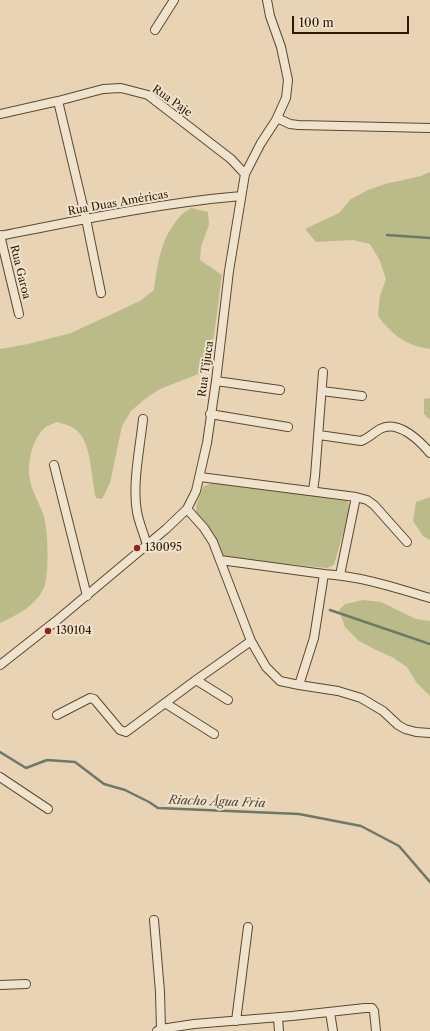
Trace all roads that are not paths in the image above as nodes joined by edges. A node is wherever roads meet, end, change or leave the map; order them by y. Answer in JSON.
{"nodes":[{"id":1,"x":174,"y":0,"type":"edge"},
{"id":2,"x":267,"y":0,"type":"edge"},
{"id":3,"x":155,"y":30,"type":"dead end"},
{"id":4,"x":58,"y":101,"type":"junction"},
{"id":5,"x":0,"y":114,"type":"edge"},
{"id":6,"x":277,"y":118,"type":"junction"},
{"id":7,"x":430,"y":128,"type":"edge"},
{"id":8,"x":245,"y":174,"type":"junction"},
{"id":9,"x":241,"y":196,"type":"junction"},
{"id":10,"x":86,"y":219,"type":"junction"},
{"id":11,"x":0,"y":236,"type":"edge"},
{"id":12,"x":101,"y":294,"type":"dead end"},
{"id":13,"x":19,"y":314,"type":"dead end"},
{"id":14,"x":323,"y":372,"type":"dead end"},
{"id":15,"x":216,"y":381,"type":"junction"},
{"id":16,"x":280,"y":390,"type":"dead end"},
{"id":17,"x":322,"y":391,"type":"junction"},
{"id":18,"x":362,"y":396,"type":"dead end"},
{"id":19,"x":210,"y":414,"type":"junction"},
{"id":20,"x":143,"y":419,"type":"dead end"},
{"id":21,"x":288,"y":427,"type":"dead end"},
{"id":22,"x":319,"y":435,"type":"junction"},
{"id":23,"x":430,"y":453,"type":"edge"},
{"id":24,"x":54,"y":465,"type":"dead end"},
{"id":25,"x":200,"y":476,"type":"junction"},
{"id":26,"x":313,"y":492,"type":"junction"},
{"id":27,"x":356,"y":497,"type":"junction"},
{"id":28,"x":188,"y":509,"type":"junction"},
{"id":29,"x":407,"y":542,"type":"dead end"},
{"id":30,"x":147,"y":545,"type":"junction"},
{"id":31,"x":220,"y":560,"type":"junction"},
{"id":32,"x":324,"y":574,"type":"junction"},
{"id":33,"x":340,"y":575,"type":"junction"},
{"id":34,"x":87,"y":596,"type":"junction"},
{"id":35,"x":430,"y":598,"type":"edge"},
{"id":36,"x":251,"y":641,"type":"junction"},
{"id":37,"x":0,"y":665,"type":"edge"},
{"id":38,"x":196,"y":680,"type":"junction"},
{"id":39,"x":299,"y":685,"type":"junction"},
{"id":40,"x":228,"y":700,"type":"dead end"},
{"id":41,"x":165,"y":704,"type":"junction"},
{"id":42,"x":57,"y":715,"type":"dead end"},
{"id":43,"x":430,"y":733,"type":"edge"},
{"id":44,"x":214,"y":734,"type":"dead end"},
{"id":45,"x":0,"y":777,"type":"edge"},
{"id":46,"x":48,"y":810,"type":"dead end"},
{"id":47,"x":154,"y":920,"type":"dead end"},
{"id":48,"x":248,"y":927,"type":"dead end"},
{"id":49,"x":26,"y":984,"type":"dead end"},
{"id":50,"x":0,"y":985,"type":"edge"},
{"id":51,"x":330,"y":1012,"type":"junction"},
{"id":52,"x":278,"y":1018,"type":"junction"},
{"id":53,"x":236,"y":1021,"type":"junction"},
{"id":54,"x":159,"y":1030,"type":"edge"},
{"id":55,"x":279,"y":1031,"type":"edge"},
{"id":56,"x":333,"y":1031,"type":"edge"},
{"id":57,"x":376,"y":1031,"type":"edge"}],
"edges":[{"from":1,"to":3,"type":"street"},
{"from":2,"to":6,"type":"street","name":"Rua Tijuca"},
{"from":4,"to":5,"type":"street","name":"Rua Paje"},
{"from":4,"to":8,"type":"street","name":"Rua Paje"},
{"from":4,"to":10,"type":"street"},
{"from":6,"to":7,"type":"street"},
{"from":6,"to":8,"type":"street","name":"Rua Tijuca"},
{"from":8,"to":9,"type":"street","name":"Rua Tijuca"},
{"from":9,"to":10,"type":"street","name":"Rua Duas Américas"},
{"from":9,"to":15,"type":"street","name":"Rua Tijuca"},
{"from":10,"to":11,"type":"street","name":"Rua Duas Américas"},
{"from":10,"to":12,"type":"street"},
{"from":11,"to":13,"type":"street","name":"Rua Garoa"},
{"from":14,"to":17,"type":"street"},
{"from":15,"to":16,"type":"street"},
{"from":15,"to":19,"type":"street","name":"Rua Tijuca"},
{"from":17,"to":18,"type":"street"},
{"from":17,"to":22,"type":"street"},
{"from":19,"to":21,"type":"street"},
{"from":19,"to":25,"type":"street","name":"Rua Tijuca"},
{"from":20,"to":30,"type":"street"},
{"from":22,"to":23,"type":"street"},
{"from":22,"to":26,"type":"street"},
{"from":24,"to":34,"type":"street"},
{"from":25,"to":26,"type":"street"},
{"from":25,"to":28,"type":"street","name":"Rua Tijuca"},
{"from":26,"to":27,"type":"street"},
{"from":27,"to":29,"type":"street"},
{"from":27,"to":33,"type":"street"},
{"from":28,"to":30,"type":"street","name":"Rua Tijuca"},
{"from":28,"to":31,"type":"street"},
{"from":30,"to":34,"type":"street","name":"Rua Tijuca"},
{"from":31,"to":32,"type":"street"},
{"from":31,"to":36,"type":"street"},
{"from":32,"to":33,"type":"street"},
{"from":32,"to":39,"type":"street"},
{"from":33,"to":35,"type":"street"},
{"from":34,"to":37,"type":"street","name":"Rua Tijuca"},
{"from":36,"to":38,"type":"street"},
{"from":36,"to":39,"type":"street"},
{"from":38,"to":40,"type":"street"},
{"from":38,"to":41,"type":"street"},
{"from":39,"to":43,"type":"street"},
{"from":41,"to":42,"type":"street"},
{"from":41,"to":44,"type":"street"},
{"from":45,"to":46,"type":"street"},
{"from":47,"to":54,"type":"street"},
{"from":48,"to":53,"type":"street"},
{"from":49,"to":50,"type":"street"},
{"from":51,"to":52,"type":"street"},
{"from":51,"to":56,"type":"street"},
{"from":51,"to":57,"type":"street"},
{"from":52,"to":53,"type":"street"},
{"from":52,"to":55,"type":"street"},
{"from":53,"to":54,"type":"street"}]}
